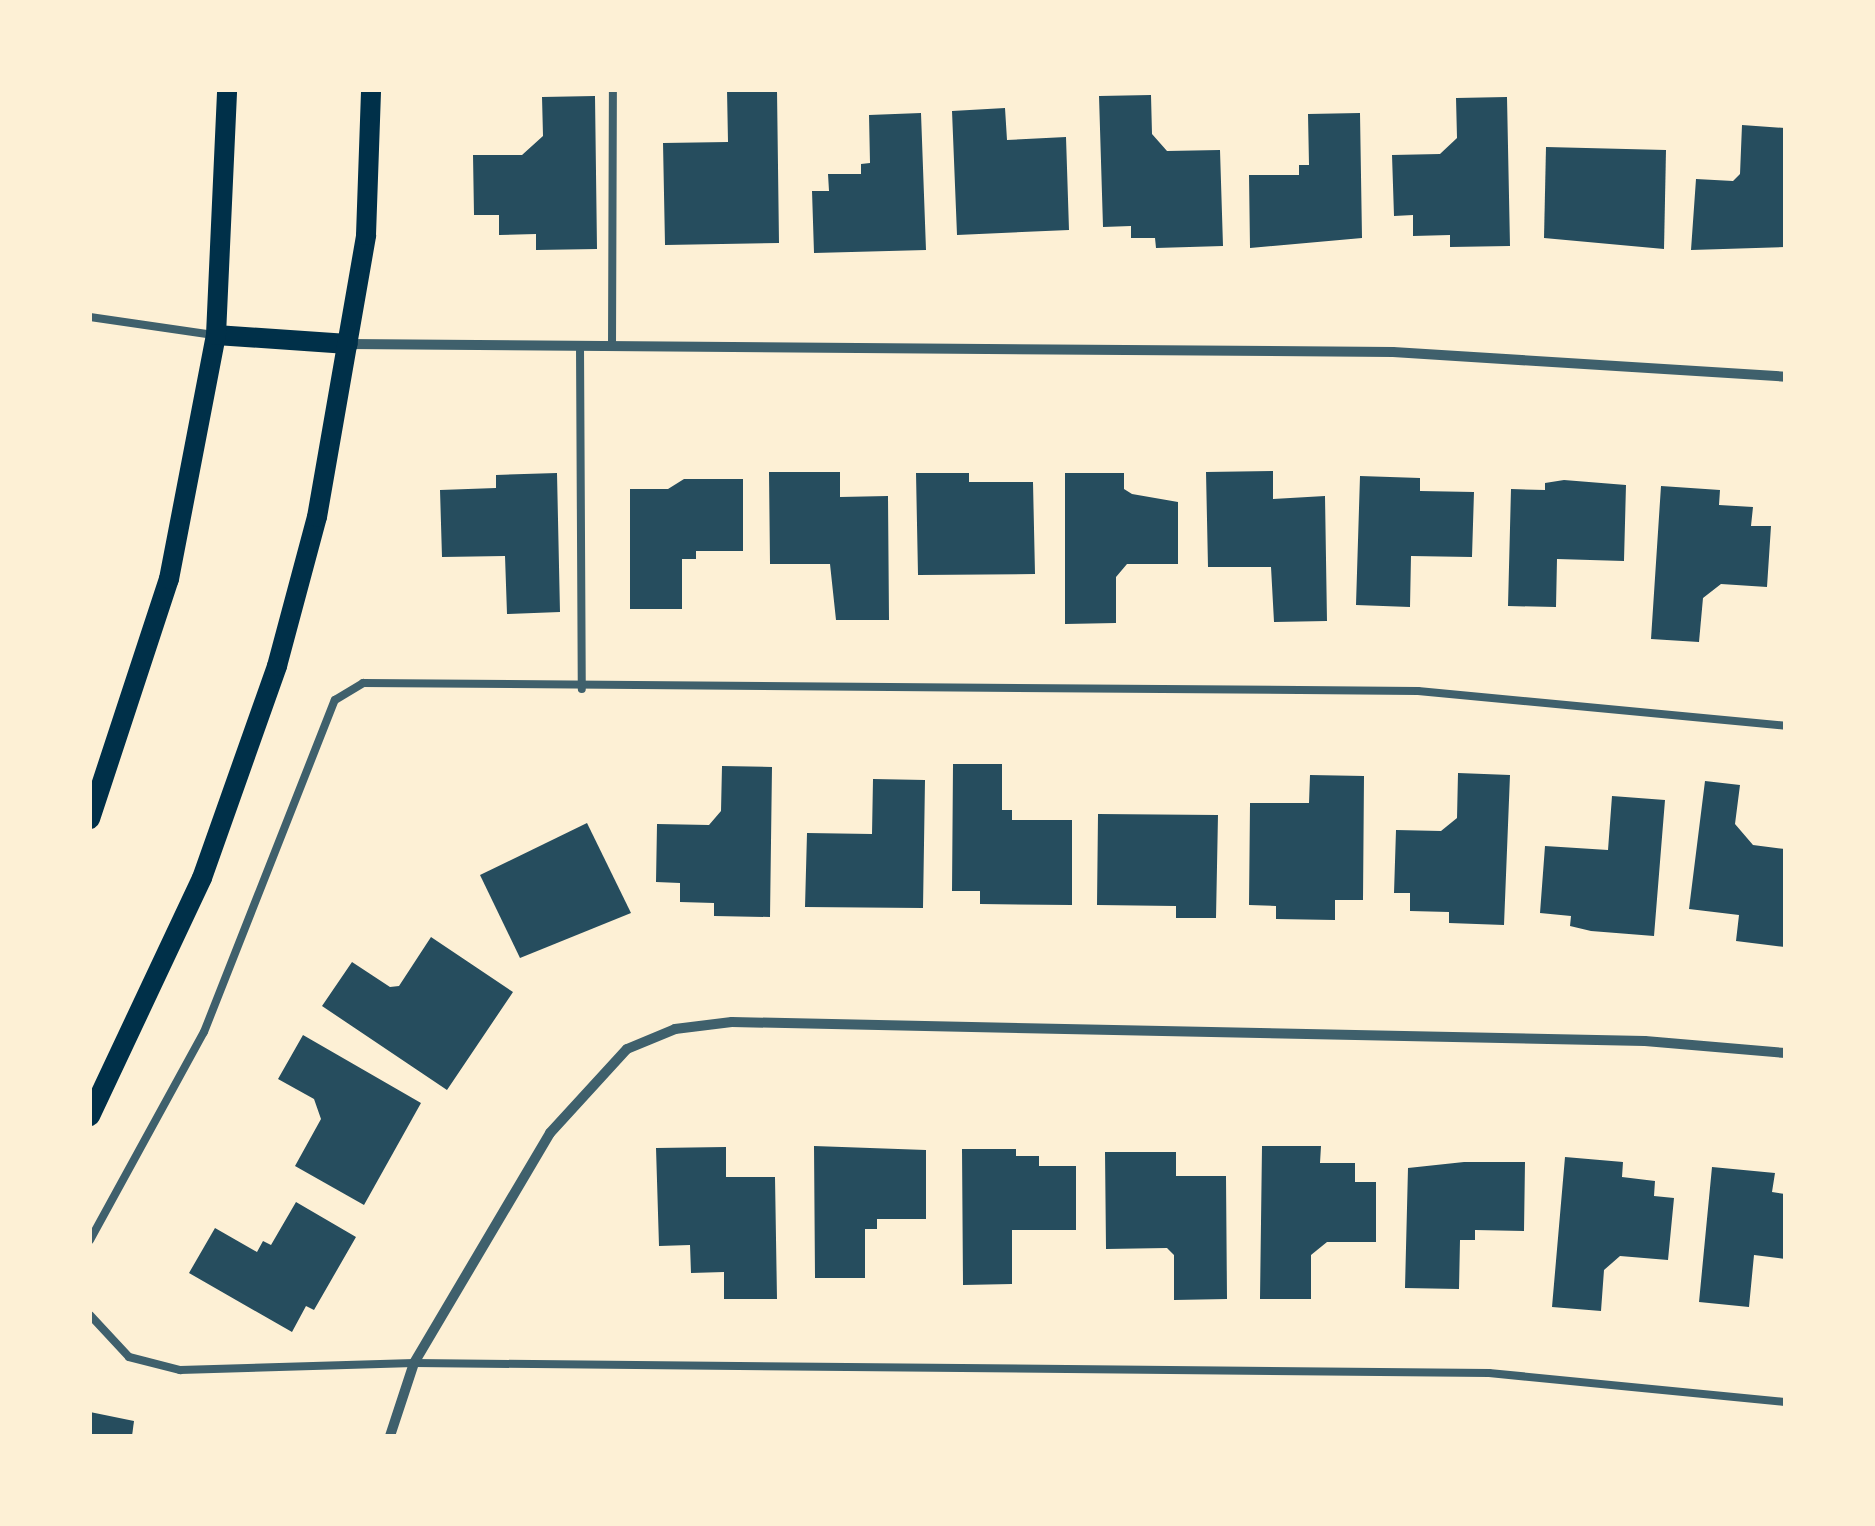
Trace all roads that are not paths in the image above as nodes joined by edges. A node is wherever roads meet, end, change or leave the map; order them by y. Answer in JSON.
{"nodes":[{"id":1,"x":228,"y":90,"type":"edge"},
{"id":2,"x":371,"y":90,"type":"edge"},
{"id":3,"x":613,"y":90,"type":"edge"},
{"id":4,"x":90,"y":317,"type":"edge"},
{"id":5,"x":216,"y":335,"type":"junction"},
{"id":6,"x":348,"y":344,"type":"junction"},
{"id":7,"x":580,"y":346,"type":"junction"},
{"id":8,"x":612,"y":347,"type":"junction"},
{"id":9,"x":1785,"y":377,"type":"edge"},
{"id":10,"x":582,"y":689,"type":"junction"},
{"id":11,"x":1785,"y":726,"type":"edge"},
{"id":12,"x":90,"y":819,"type":"edge"},
{"id":13,"x":1785,"y":1053,"type":"edge"},
{"id":14,"x":90,"y":1116,"type":"edge"},
{"id":15,"x":90,"y":1240,"type":"edge"},
{"id":16,"x":90,"y":1314,"type":"edge"},
{"id":17,"x":414,"y":1362,"type":"junction"},
{"id":18,"x":1785,"y":1402,"type":"edge"},
{"id":19,"x":390,"y":1436,"type":"edge"}],
"edges":[{"from":1,"to":5,"type":"main road"},
{"from":2,"to":6,"type":"main road"},
{"from":3,"to":8,"type":"lane"},
{"from":4,"to":5,"type":"lane"},
{"from":5,"to":6,"type":"main road"},
{"from":5,"to":12,"type":"main road"},
{"from":6,"to":7,"type":"street"},
{"from":6,"to":14,"type":"main road"},
{"from":7,"to":8,"type":"street"},
{"from":7,"to":10,"type":"lane"},
{"from":8,"to":9,"type":"street"},
{"from":10,"to":11,"type":"lane"},
{"from":10,"to":15,"type":"lane"},
{"from":13,"to":17,"type":"street"},
{"from":16,"to":17,"type":"lane"},
{"from":17,"to":18,"type":"lane"},
{"from":17,"to":19,"type":"street"}]}
